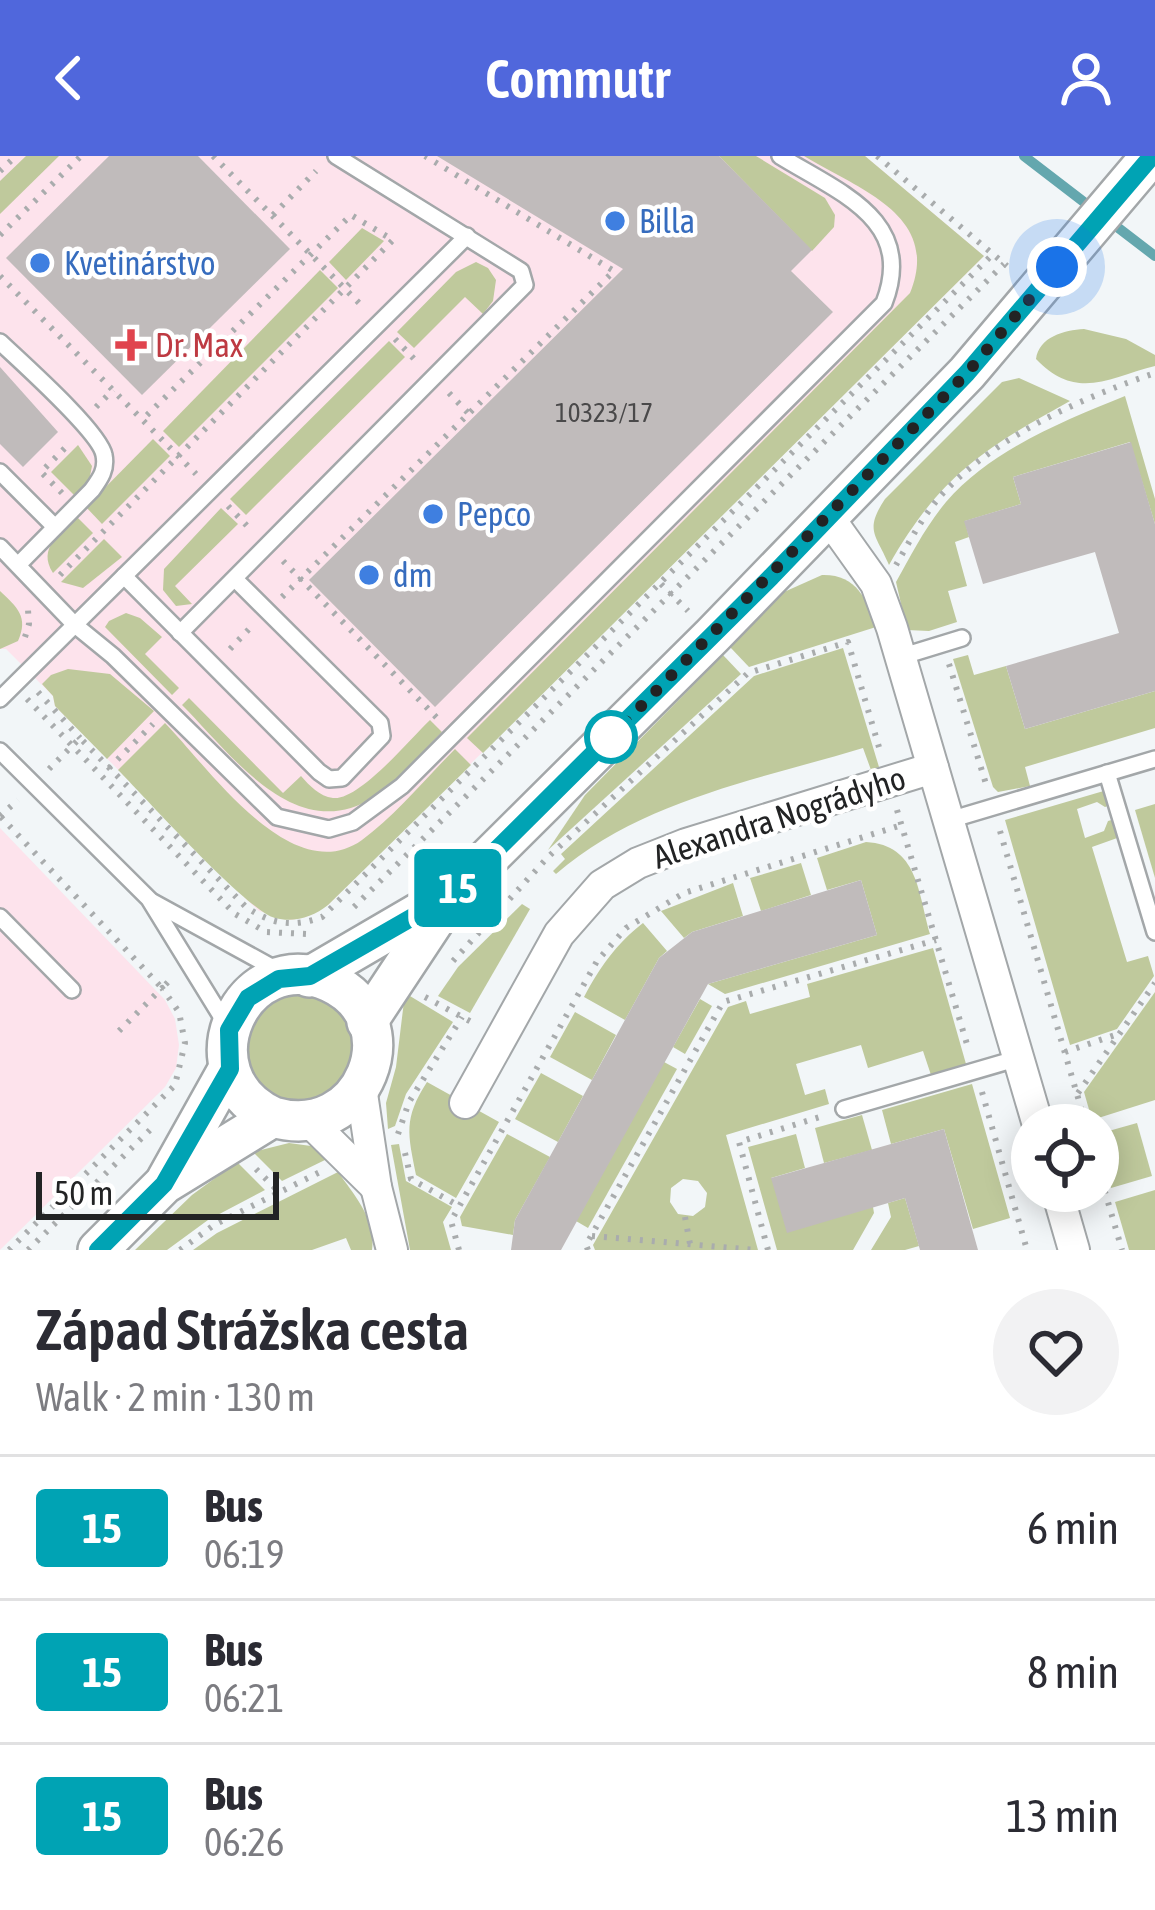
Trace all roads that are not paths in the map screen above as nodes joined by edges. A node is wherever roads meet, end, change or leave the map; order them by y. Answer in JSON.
{"nodes":[{"id":1,"x":779,"y":156,"type":"edge"},
{"id":2,"x":329,"y":159,"type":"edge"},
{"id":3,"x":1148,"y":160,"type":"edge"},
{"id":4,"x":467,"y":236,"type":"junction"},
{"id":5,"x":0,"y":342,"type":"edge"},
{"id":6,"x":0,"y":472,"type":"edge"},
{"id":7,"x":829,"y":518,"type":"junction"},
{"id":8,"x":55,"y":527,"type":"junction"},
{"id":9,"x":0,"y":547,"type":"edge"},
{"id":10,"x":18,"y":565,"type":"junction"},
{"id":11,"x":124,"y":576,"type":"junction"},
{"id":12,"x":235,"y":579,"type":"junction"},
{"id":13,"x":75,"y":625,"type":"junction"},
{"id":14,"x":180,"y":633,"type":"junction"},
{"id":15,"x":962,"y":638,"type":"dead end"},
{"id":16,"x":900,"y":657,"type":"junction"},
{"id":17,"x":0,"y":699,"type":"edge"},
{"id":18,"x":0,"y":751,"type":"edge"},
{"id":19,"x":1155,"y":759,"type":"edge"},
{"id":20,"x":933,"y":768,"type":"junction"},
{"id":21,"x":1108,"y":773,"type":"junction"},
{"id":22,"x":963,"y":816,"type":"dead end"},
{"id":23,"x":451,"y":895,"type":"junction"},
{"id":24,"x":148,"y":899,"type":"junction"},
{"id":25,"x":0,"y":917,"type":"edge"},
{"id":26,"x":1155,"y":932,"type":"edge"},
{"id":27,"x":299,"y":977,"type":"junction"},
{"id":28,"x":72,"y":990,"type":"dead end"},
{"id":29,"x":367,"y":1022,"type":"junction"},
{"id":30,"x":229,"y":1049,"type":"junction"},
{"id":31,"x":1019,"y":1058,"type":"junction"},
{"id":32,"x":362,"y":1087,"type":"junction"},
{"id":33,"x":465,"y":1103,"type":"dead end"},
{"id":34,"x":1032,"y":1104,"type":"edge"},
{"id":35,"x":844,"y":1109,"type":"road end"},
{"id":36,"x":291,"y":1119,"type":"junction"},
{"id":37,"x":164,"y":1184,"type":"junction"},
{"id":38,"x":376,"y":1187,"type":"junction"},
{"id":39,"x":1063,"y":1212,"type":"edge"},
{"id":40,"x":98,"y":1250,"type":"edge"},
{"id":41,"x":392,"y":1250,"type":"edge"},
{"id":42,"x":1074,"y":1250,"type":"edge"}],
"edges":[{"from":1,"to":13,"type":"lane"},
{"from":2,"to":4,"type":"lane"},
{"from":3,"to":7,"type":"street"},
{"from":4,"to":11,"type":"lane"},
{"from":4,"to":12,"type":"lane"},
{"from":5,"to":8,"type":"lane"},
{"from":6,"to":8,"type":"lane"},
{"from":7,"to":16,"type":"street","name":"Alexandra Nográdyho"},
{"from":7,"to":23,"type":"street"},
{"from":8,"to":10,"type":"lane"},
{"from":9,"to":10,"type":"lane"},
{"from":10,"to":13,"type":"lane"},
{"from":11,"to":13,"type":"lane"},
{"from":11,"to":14,"type":"lane"},
{"from":12,"to":14,"type":"lane"},
{"from":12,"to":14,"type":"lane"},
{"from":13,"to":17,"type":"lane"},
{"from":15,"to":16,"type":"lane"},
{"from":16,"to":20,"type":"street","name":"Alexandra Nográdyho"},
{"from":18,"to":24,"type":"lane"},
{"from":19,"to":21,"type":"lane"},
{"from":20,"to":31,"type":"street","name":"Alexandra Nográdyho"},
{"from":20,"to":33,"type":"street","name":"Alexandra Nográdyho"},
{"from":21,"to":22,"type":"lane"},
{"from":21,"to":26,"type":"lane"},
{"from":23,"to":27,"type":"street"},
{"from":23,"to":29,"type":"street"},
{"from":24,"to":27,"type":"lane"},
{"from":24,"to":30,"type":"lane"},
{"from":25,"to":28,"type":"lane"},
{"from":27,"to":29,"type":"street"},
{"from":27,"to":30,"type":"street"},
{"from":29,"to":32,"type":"street"},
{"from":30,"to":36,"type":"street"},
{"from":30,"to":37,"type":"street"},
{"from":31,"to":34,"type":"street","name":"Alexandra Nográdyho"},
{"from":31,"to":35,"type":"lane"},
{"from":32,"to":36,"type":"street"},
{"from":32,"to":38,"type":"street"},
{"from":36,"to":37,"type":"street"},
{"from":36,"to":38,"type":"street"},
{"from":37,"to":40,"type":"street"},
{"from":38,"to":41,"type":"street"},
{"from":39,"to":42,"type":"street"}]}
